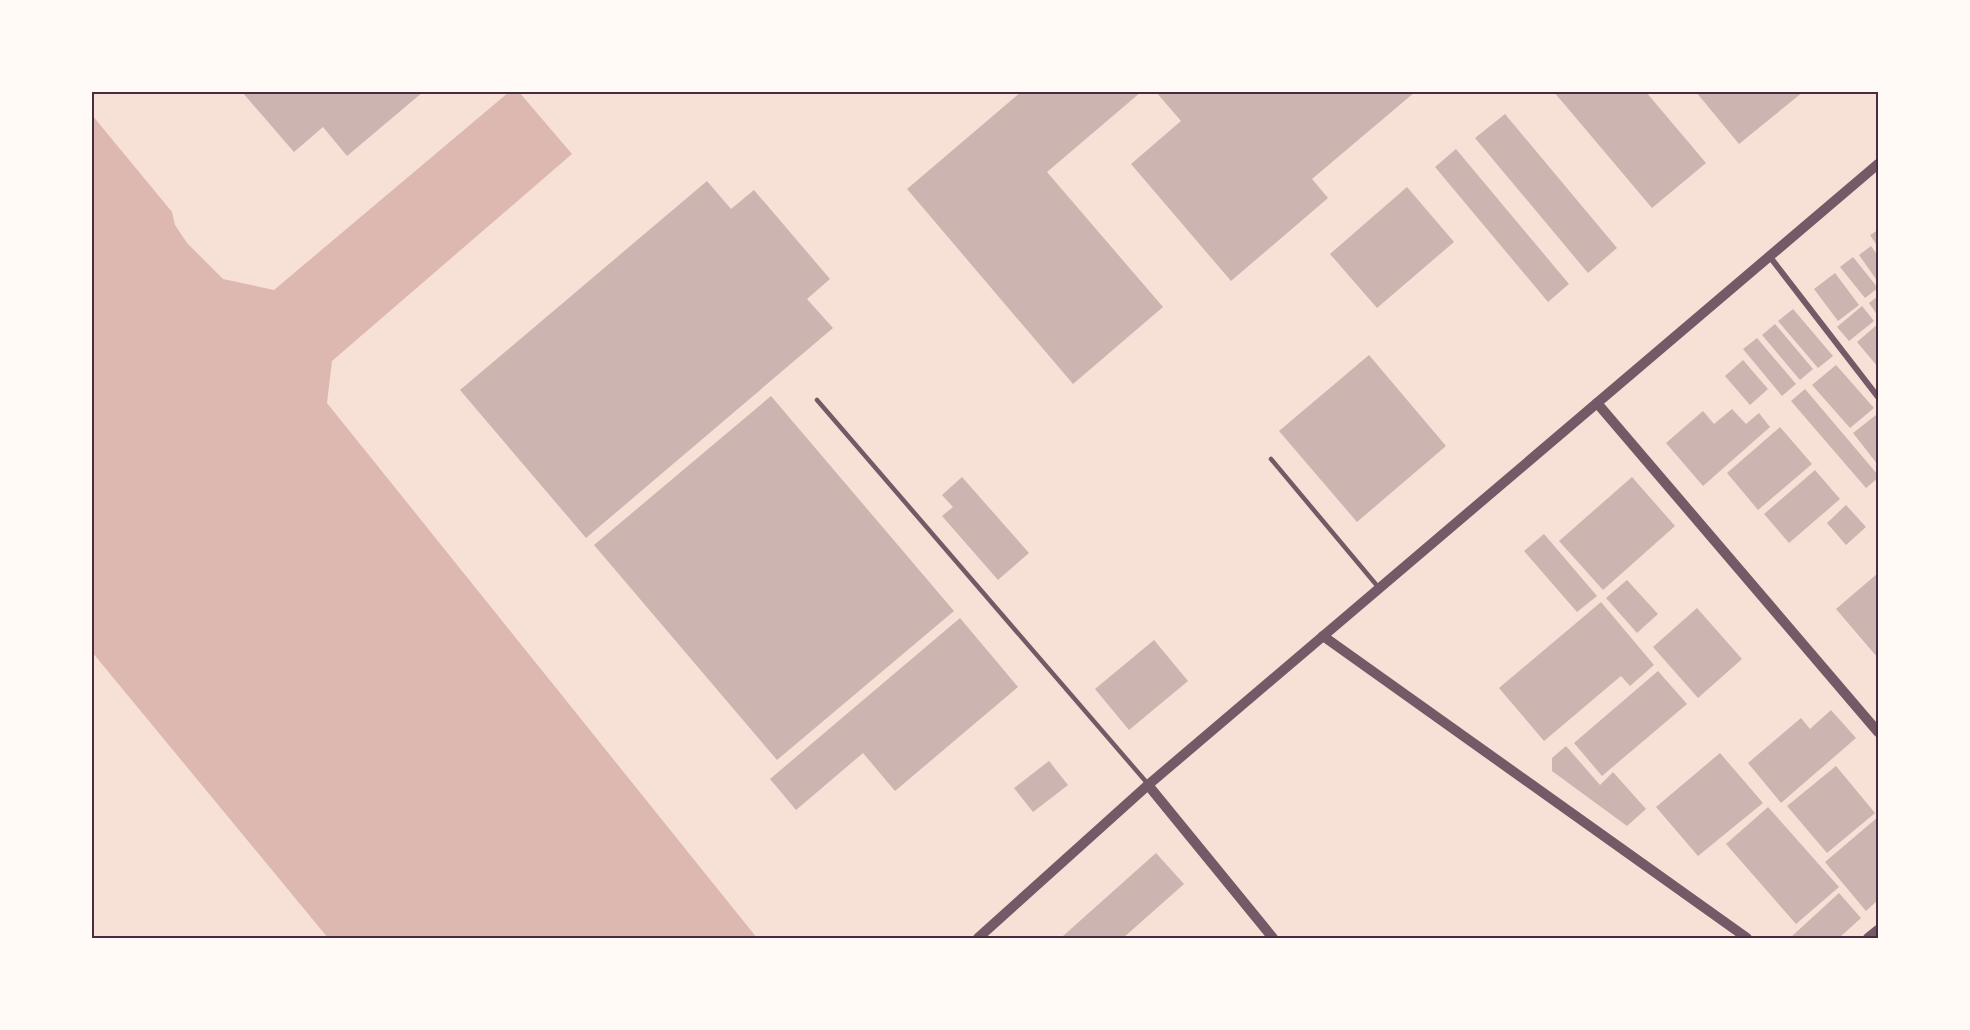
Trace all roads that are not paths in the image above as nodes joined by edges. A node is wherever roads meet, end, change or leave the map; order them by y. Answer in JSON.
{"nodes":[{"id":1,"x":1878,"y":164,"type":"edge"},
{"id":2,"x":1770,"y":257,"type":"junction"},
{"id":3,"x":1878,"y":397,"type":"edge"},
{"id":4,"x":817,"y":400,"type":"dead end"},
{"id":5,"x":1597,"y":403,"type":"junction"},
{"id":6,"x":1271,"y":459,"type":"dead end"},
{"id":7,"x":1379,"y":588,"type":"junction"},
{"id":8,"x":1323,"y":636,"type":"junction"},
{"id":9,"x":1878,"y":732,"type":"edge"},
{"id":10,"x":1148,"y":785,"type":"junction"},
{"id":11,"x":1878,"y":930,"type":"edge"},
{"id":12,"x":978,"y":939,"type":"edge"},
{"id":13,"x":1273,"y":939,"type":"edge"},
{"id":14,"x":1747,"y":939,"type":"edge"},
{"id":15,"x":1868,"y":939,"type":"edge"}],
"edges":[{"from":1,"to":2,"type":"street"},
{"from":2,"to":3,"type":"street"},
{"from":2,"to":5,"type":"street"},
{"from":4,"to":10,"type":"lane"},
{"from":5,"to":7,"type":"street"},
{"from":5,"to":9,"type":"street"},
{"from":6,"to":7,"type":"lane"},
{"from":7,"to":8,"type":"street"},
{"from":8,"to":10,"type":"street"},
{"from":8,"to":14,"type":"street"},
{"from":10,"to":12,"type":"street"},
{"from":10,"to":13,"type":"street"},
{"from":11,"to":15,"type":"street"}]}
